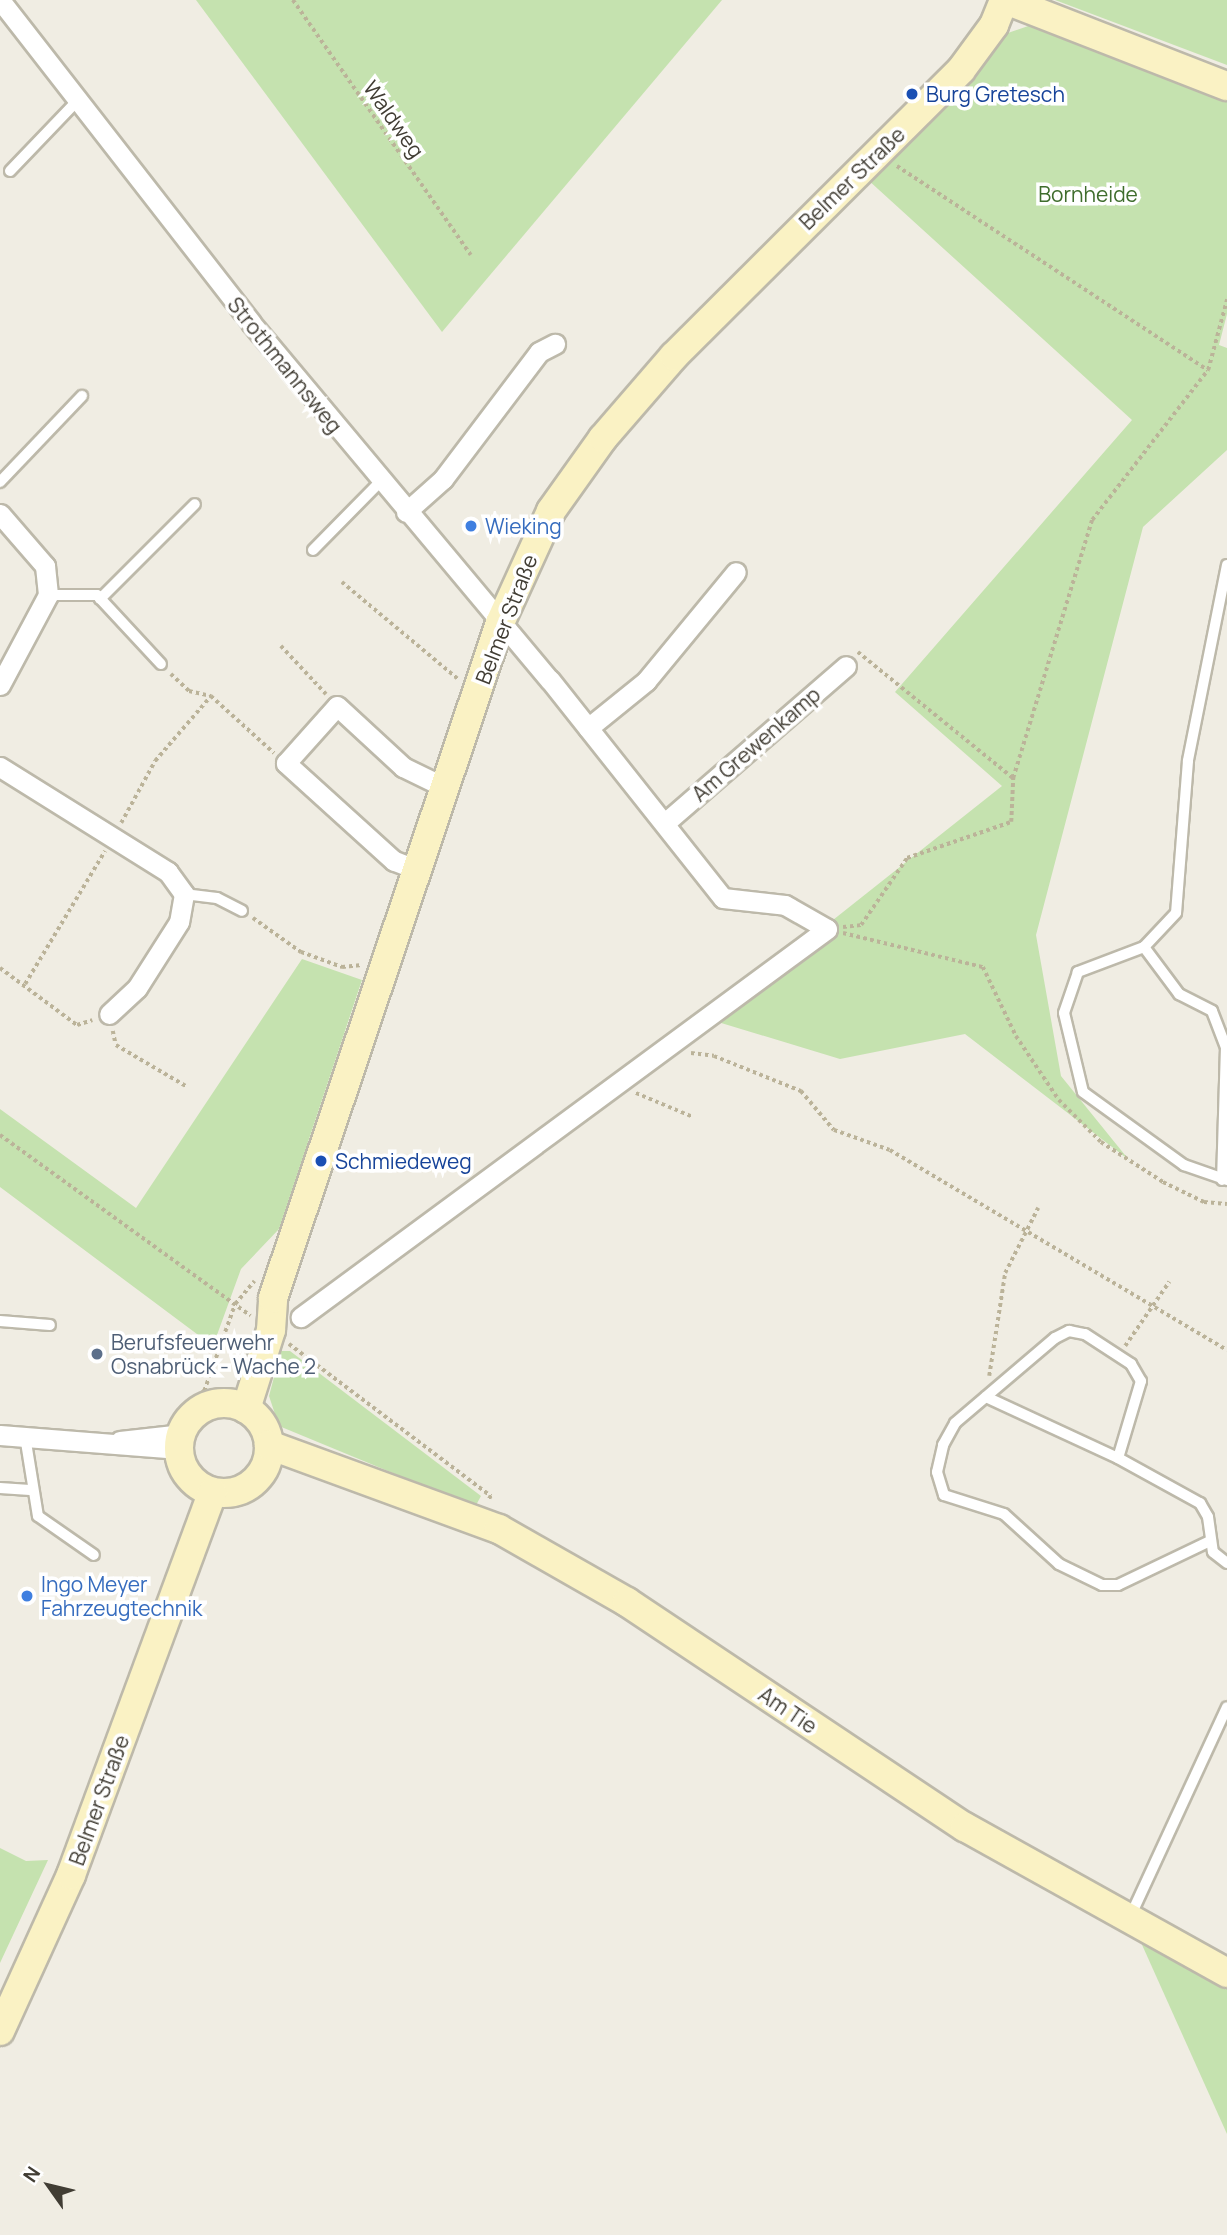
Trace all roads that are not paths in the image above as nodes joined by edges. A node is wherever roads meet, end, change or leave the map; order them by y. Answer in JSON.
{"nodes":[{"id":1,"x":1,"y":0,"type":"edge"},
{"id":2,"x":1005,"y":0,"type":"edge"},
{"id":3,"x":1227,"y":86,"type":"edge"},
{"id":4,"x":79,"y":98,"type":"junction"},
{"id":5,"x":10,"y":171,"type":"dead end"},
{"id":6,"x":555,"y":344,"type":"dead end"},
{"id":7,"x":82,"y":397,"type":"dead end"},
{"id":8,"x":0,"y":482,"type":"edge"},
{"id":9,"x":380,"y":482,"type":"junction"},
{"id":10,"x":195,"y":504,"type":"dead end"},
{"id":11,"x":407,"y":512,"type":"junction"},
{"id":12,"x":0,"y":514,"type":"edge"},
{"id":13,"x":313,"y":550,"type":"dead end"},
{"id":14,"x":1227,"y":565,"type":"edge"},
{"id":15,"x":736,"y":572,"type":"dead end"},
{"id":16,"x":48,"y":595,"type":"junction"},
{"id":17,"x":100,"y":598,"type":"junction"},
{"id":18,"x":500,"y":624,"type":"junction"},
{"id":19,"x":160,"y":664,"type":"road end"},
{"id":20,"x":846,"y":666,"type":"road end"},
{"id":21,"x":0,"y":685,"type":"edge"},
{"id":22,"x":588,"y":728,"type":"junction"},
{"id":23,"x":0,"y":767,"type":"edge"},
{"id":24,"x":446,"y":788,"type":"junction"},
{"id":25,"x":666,"y":822,"type":"junction"},
{"id":26,"x":418,"y":870,"type":"junction"},
{"id":27,"x":184,"y":894,"type":"junction"},
{"id":28,"x":242,"y":911,"type":"road end"},
{"id":29,"x":1144,"y":947,"type":"junction"},
{"id":30,"x":109,"y":1014,"type":"road end"},
{"id":31,"x":1225,"y":1180,"type":"edge"},
{"id":32,"x":301,"y":1317,"type":"dead end"},
{"id":33,"x":0,"y":1321,"type":"edge"},
{"id":34,"x":51,"y":1325,"type":"dead end"},
{"id":35,"x":986,"y":1398,"type":"junction"},
{"id":36,"x":238,"y":1406,"type":"junction"},
{"id":37,"x":0,"y":1435,"type":"edge"},
{"id":38,"x":25,"y":1436,"type":"junction"},
{"id":39,"x":120,"y":1441,"type":"junction"},
{"id":40,"x":180,"y":1442,"type":"junction"},
{"id":41,"x":267,"y":1454,"type":"junction"},
{"id":42,"x":1118,"y":1458,"type":"junction"},
{"id":43,"x":0,"y":1489,"type":"edge"},
{"id":44,"x":206,"y":1489,"type":"junction"},
{"id":45,"x":30,"y":1490,"type":"junction"},
{"id":46,"x":1210,"y":1541,"type":"junction"},
{"id":47,"x":94,"y":1555,"type":"dead end"},
{"id":48,"x":1227,"y":1563,"type":"edge"},
{"id":49,"x":1227,"y":1707,"type":"edge"},
{"id":50,"x":1130,"y":1918,"type":"junction"},
{"id":51,"x":1227,"y":1973,"type":"edge"},
{"id":52,"x":0,"y":2031,"type":"edge"}],
"edges":[{"from":1,"to":4,"type":"street","name":"Strothmannsweg"},
{"from":2,"to":3,"type":"street"},
{"from":2,"to":18,"type":"street","name":"Belmer Straße"},
{"from":4,"to":5,"type":"lane"},
{"from":4,"to":9,"type":"street","name":"Strothmannsweg"},
{"from":6,"to":11,"type":"street"},
{"from":7,"to":8,"type":"lane"},
{"from":9,"to":11,"type":"street","name":"Strothmannsweg"},
{"from":9,"to":13,"type":"lane"},
{"from":10,"to":17,"type":"lane"},
{"from":11,"to":18,"type":"street","name":"Strothmannsweg"},
{"from":12,"to":16,"type":"street"},
{"from":14,"to":29,"type":"lane"},
{"from":15,"to":22,"type":"street"},
{"from":16,"to":17,"type":"lane"},
{"from":16,"to":21,"type":"street"},
{"from":17,"to":19,"type":"lane"},
{"from":18,"to":22,"type":"street"},
{"from":18,"to":24,"type":"street","name":"Belmer Straße"},
{"from":20,"to":25,"type":"street","name":"Am Grewenkamp"},
{"from":22,"to":25,"type":"street"},
{"from":23,"to":27,"type":"street"},
{"from":24,"to":26,"type":"street","name":"Belmer Straße"},
{"from":24,"to":26,"type":"street"},
{"from":25,"to":32,"type":"street"},
{"from":26,"to":36,"type":"street","name":"Belmer Straße"},
{"from":27,"to":28,"type":"lane"},
{"from":27,"to":30,"type":"street"},
{"from":29,"to":31,"type":"lane"},
{"from":29,"to":31,"type":"lane"},
{"from":33,"to":34,"type":"lane"},
{"from":35,"to":42,"type":"lane"},
{"from":35,"to":42,"type":"lane"},
{"from":35,"to":46,"type":"lane"},
{"from":36,"to":40,"type":"street"},
{"from":36,"to":41,"type":"street"},
{"from":37,"to":38,"type":"street"},
{"from":38,"to":39,"type":"street"},
{"from":38,"to":45,"type":"lane"},
{"from":39,"to":40,"type":"street"},
{"from":39,"to":40,"type":"street"},
{"from":40,"to":44,"type":"street"},
{"from":41,"to":44,"type":"street"},
{"from":41,"to":50,"type":"street","name":"Am Tie"},
{"from":42,"to":46,"type":"lane"},
{"from":43,"to":45,"type":"lane"},
{"from":44,"to":52,"type":"street","name":"Belmer Straße"},
{"from":45,"to":47,"type":"lane"},
{"from":46,"to":48,"type":"lane"},
{"from":49,"to":50,"type":"lane"},
{"from":50,"to":51,"type":"street","name":"Am Tie"}]}
